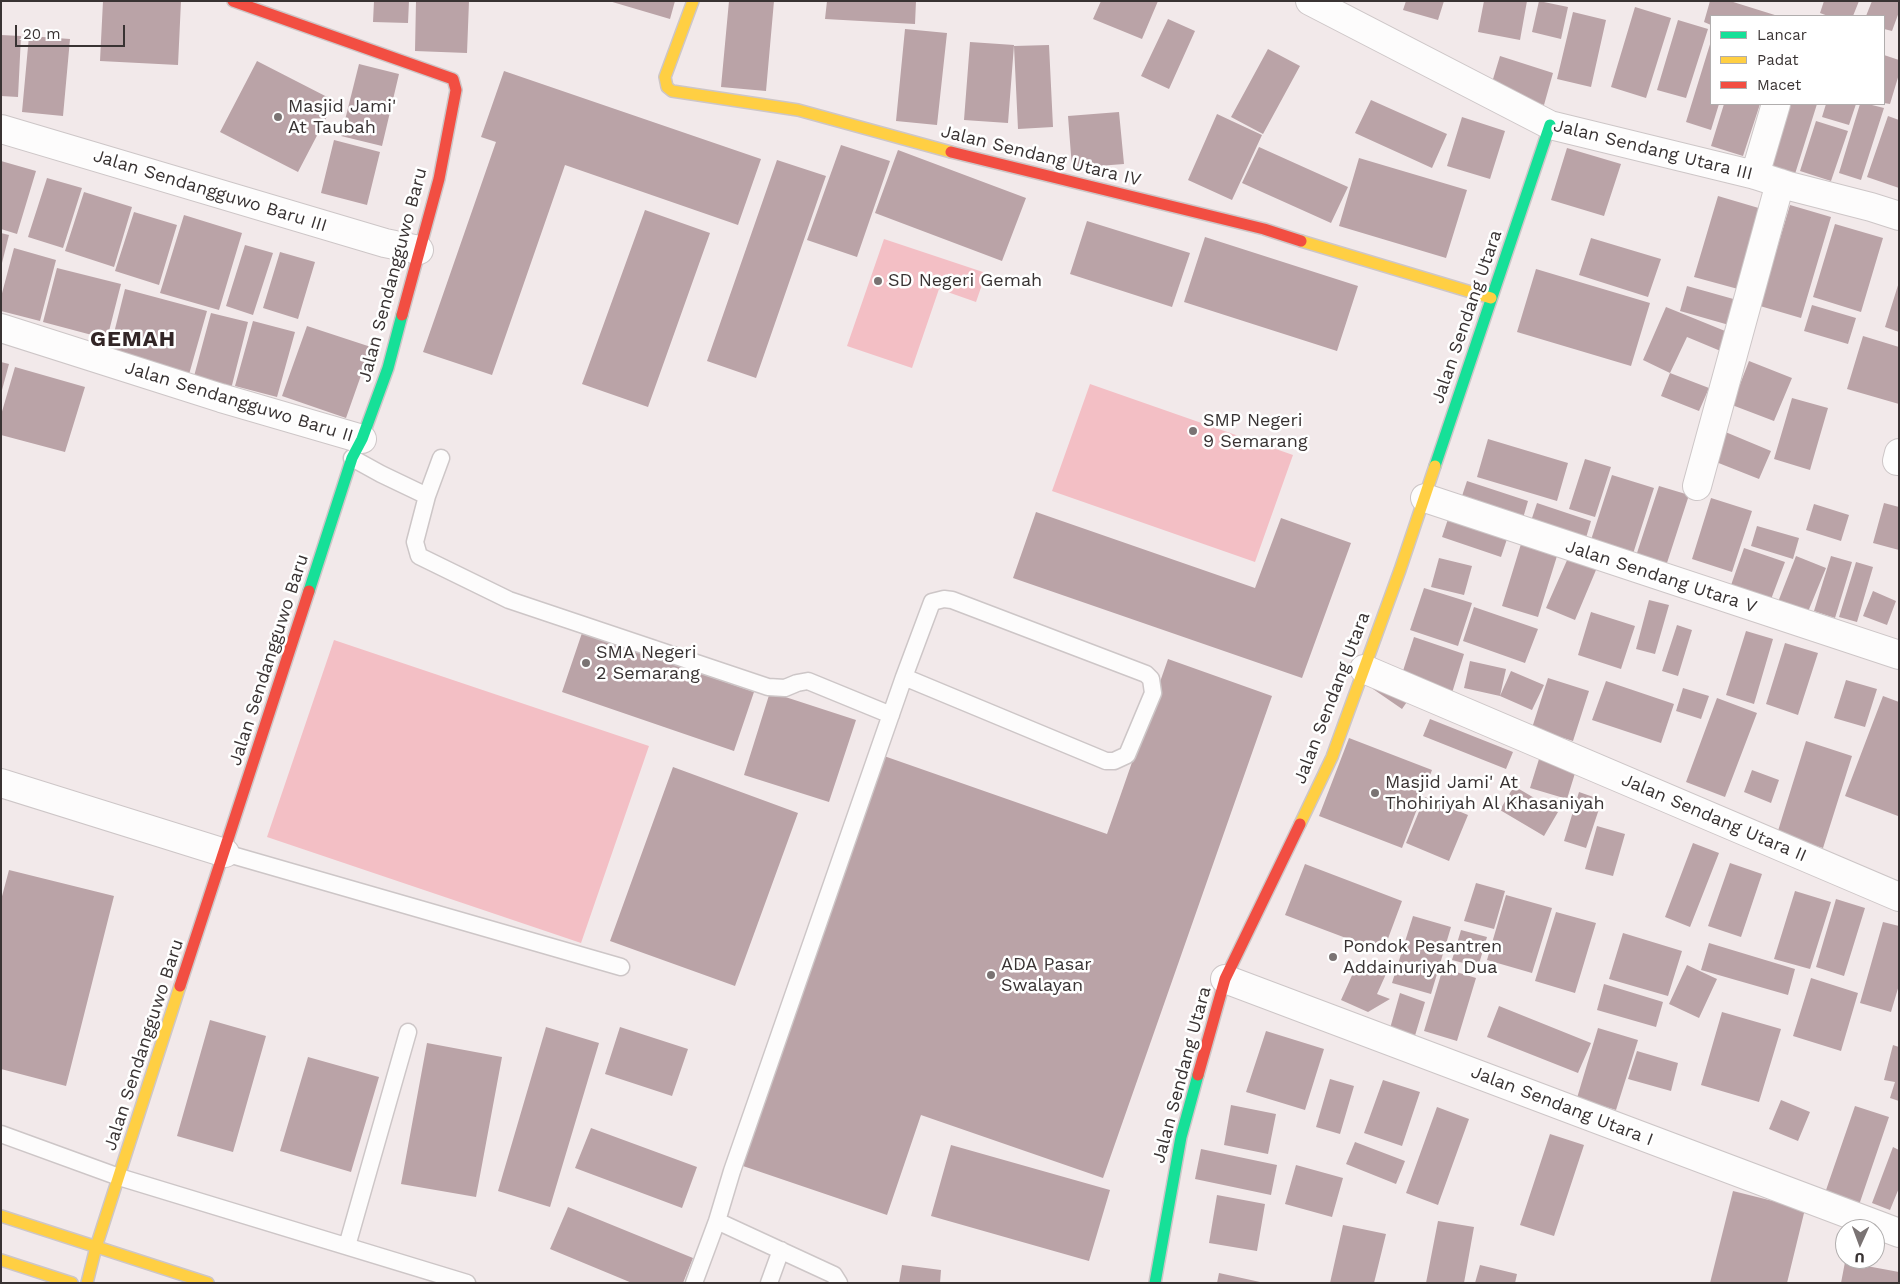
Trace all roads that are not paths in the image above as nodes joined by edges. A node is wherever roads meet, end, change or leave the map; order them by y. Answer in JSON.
{"nodes":[{"id":1,"x":233,"y":1,"type":"edge"},
{"id":2,"x":693,"y":1,"type":"edge"},
{"id":3,"x":1310,"y":1,"type":"edge"},
{"id":4,"x":1776,"y":105,"type":"edge"},
{"id":5,"x":1550,"y":125,"type":"junction"},
{"id":6,"x":1,"y":129,"type":"edge"},
{"id":7,"x":1768,"y":179,"type":"junction"},
{"id":8,"x":1899,"y":216,"type":"edge"},
{"id":9,"x":419,"y":250,"type":"junction"},
{"id":10,"x":1491,"y":298,"type":"junction"},
{"id":11,"x":1,"y":328,"type":"edge"},
{"id":12,"x":357,"y":449,"type":"junction"},
{"id":13,"x":441,"y":458,"type":"dead end"},
{"id":14,"x":1697,"y":486,"type":"dead end"},
{"id":15,"x":427,"y":496,"type":"junction"},
{"id":16,"x":1425,"y":498,"type":"junction"},
{"id":17,"x":1898,"y":655,"type":"edge"},
{"id":18,"x":1364,"y":669,"type":"junction"},
{"id":19,"x":904,"y":677,"type":"junction"},
{"id":20,"x":891,"y":715,"type":"junction"},
{"id":21,"x":1,"y":783,"type":"edge"},
{"id":22,"x":225,"y":853,"type":"junction"},
{"id":23,"x":1899,"y":897,"type":"edge"},
{"id":24,"x":621,"y":967,"type":"dead end"},
{"id":25,"x":1225,"y":979,"type":"junction"},
{"id":26,"x":408,"y":1032,"type":"dead end"},
{"id":27,"x":1,"y":1134,"type":"edge"},
{"id":28,"x":119,"y":1177,"type":"junction"},
{"id":29,"x":1,"y":1216,"type":"edge"},
{"id":30,"x":717,"y":1221,"type":"junction"},
{"id":31,"x":1899,"y":1233,"type":"edge"},
{"id":32,"x":347,"y":1246,"type":"junction"},
{"id":33,"x":96,"y":1247,"type":"junction"},
{"id":34,"x":781,"y":1250,"type":"junction"},
{"id":35,"x":1,"y":1260,"type":"edge"},
{"id":36,"x":72,"y":1283,"type":"edge"},
{"id":37,"x":87,"y":1283,"type":"edge"},
{"id":38,"x":208,"y":1283,"type":"edge"},
{"id":39,"x":466,"y":1283,"type":"edge"},
{"id":40,"x":694,"y":1283,"type":"edge"},
{"id":41,"x":769,"y":1283,"type":"edge"},
{"id":42,"x":840,"y":1283,"type":"edge"},
{"id":43,"x":1154,"y":1283,"type":"edge"}],
"edges":[{"from":1,"to":9,"type":"street","name":"Jalan Sendangguwo Baru"},
{"from":2,"to":10,"type":"street","name":"Jalan Sendang Utara IV"},
{"from":3,"to":5,"type":"street","name":"Jalan Sendang Utara III"},
{"from":4,"to":7,"type":"street"},
{"from":5,"to":7,"type":"street","name":"Jalan Sendang Utara III"},
{"from":5,"to":10,"type":"street","name":"Jalan Sendang Utara"},
{"from":6,"to":9,"type":"street","name":"Jalan Sendangguwo Baru III"},
{"from":7,"to":8,"type":"street","name":"Jalan Sendang Utara III"},
{"from":7,"to":14,"type":"street"},
{"from":9,"to":12,"type":"street","name":"Jalan Sendangguwo Baru"},
{"from":10,"to":16,"type":"street","name":"Jalan Sendang Utara"},
{"from":11,"to":12,"type":"street","name":"Jalan Sendangguwo Baru II"},
{"from":12,"to":15,"type":"lane"},
{"from":12,"to":22,"type":"street","name":"Jalan Sendangguwo Baru"},
{"from":13,"to":15,"type":"lane"},
{"from":15,"to":20,"type":"lane"},
{"from":16,"to":17,"type":"street","name":"Jalan Sendang Utara V"},
{"from":16,"to":18,"type":"street","name":"Jalan Sendang Utara"},
{"from":18,"to":23,"type":"street","name":"Jalan Sendang Utara II"},
{"from":18,"to":25,"type":"street","name":"Jalan Sendang Utara"},
{"from":19,"to":19,"type":"lane"},
{"from":19,"to":20,"type":"lane"},
{"from":20,"to":30,"type":"lane"},
{"from":21,"to":22,"type":"street"},
{"from":22,"to":24,"type":"lane"},
{"from":22,"to":28,"type":"street","name":"Jalan Sendangguwo Baru"},
{"from":25,"to":31,"type":"street","name":"Jalan Sendang Utara I"},
{"from":25,"to":43,"type":"street","name":"Jalan Sendang Utara"},
{"from":26,"to":32,"type":"lane"},
{"from":27,"to":28,"type":"lane"},
{"from":28,"to":32,"type":"lane"},
{"from":28,"to":33,"type":"street","name":"Jalan Sendangguwo Baru"},
{"from":29,"to":33,"type":"street"},
{"from":30,"to":34,"type":"lane"},
{"from":30,"to":40,"type":"lane"},
{"from":32,"to":39,"type":"lane"},
{"from":33,"to":37,"type":"street","name":"Jalan Sendangguwo Baru"},
{"from":33,"to":38,"type":"street"},
{"from":34,"to":41,"type":"lane"},
{"from":34,"to":42,"type":"lane"},
{"from":35,"to":36,"type":"street"}]}
